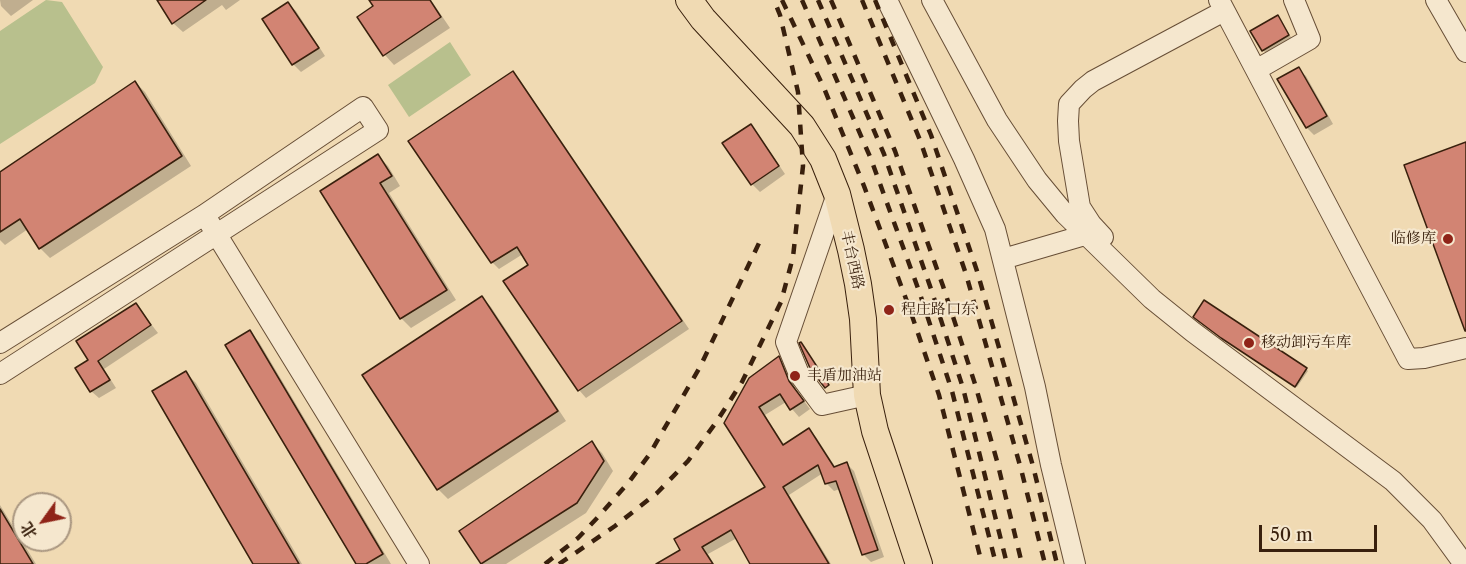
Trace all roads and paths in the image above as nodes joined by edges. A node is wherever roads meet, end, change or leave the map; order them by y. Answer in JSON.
{"nodes":[{"id":1,"x":689,"y":0,"type":"edge"},
{"id":2,"x":887,"y":0,"type":"edge"},
{"id":3,"x":932,"y":0,"type":"edge"},
{"id":4,"x":1294,"y":0,"type":"edge"},
{"id":5,"x":1436,"y":0,"type":"edge"},
{"id":6,"x":1222,"y":5,"type":"edge"},
{"id":7,"x":1466,"y":52,"type":"edge"},
{"id":8,"x":1256,"y":70,"type":"junction"},
{"id":9,"x":837,"y":194,"type":"junction"},
{"id":10,"x":204,"y":215,"type":"junction"},
{"id":11,"x":216,"y":234,"type":"junction"},
{"id":12,"x":1085,"y":235,"type":"junction"},
{"id":13,"x":1003,"y":259,"type":"junction"},
{"id":14,"x":1152,"y":299,"type":"junction"},
{"id":15,"x":0,"y":343,"type":"edge"},
{"id":16,"x":1466,"y":348,"type":"edge"},
{"id":17,"x":0,"y":374,"type":"edge"},
{"id":18,"x":867,"y":395,"type":"junction"},
{"id":19,"x":420,"y":564,"type":"edge"},
{"id":20,"x":919,"y":564,"type":"edge"},
{"id":21,"x":1075,"y":564,"type":"edge"},
{"id":22,"x":1464,"y":564,"type":"edge"}],
"edges":[{"from":1,"to":9,"type":"main road","name":"丰台西路"},
{"from":2,"to":13,"type":"street"},
{"from":3,"to":12,"type":"street"},
{"from":4,"to":8,"type":"street"},
{"from":5,"to":7,"type":"street"},
{"from":6,"to":8,"type":"street"},
{"from":6,"to":14,"type":"street"},
{"from":8,"to":16,"type":"street"},
{"from":9,"to":18,"type":"main road","name":"丰台西路"},
{"from":9,"to":18,"type":"street"},
{"from":10,"to":11,"type":"street"},
{"from":10,"to":11,"type":"street"},
{"from":10,"to":15,"type":"street"},
{"from":11,"to":17,"type":"street"},
{"from":11,"to":19,"type":"street"},
{"from":12,"to":13,"type":"street"},
{"from":12,"to":14,"type":"street"},
{"from":13,"to":21,"type":"street"},
{"from":14,"to":22,"type":"street"},
{"from":18,"to":20,"type":"main road","name":"丰台西路"}]}
